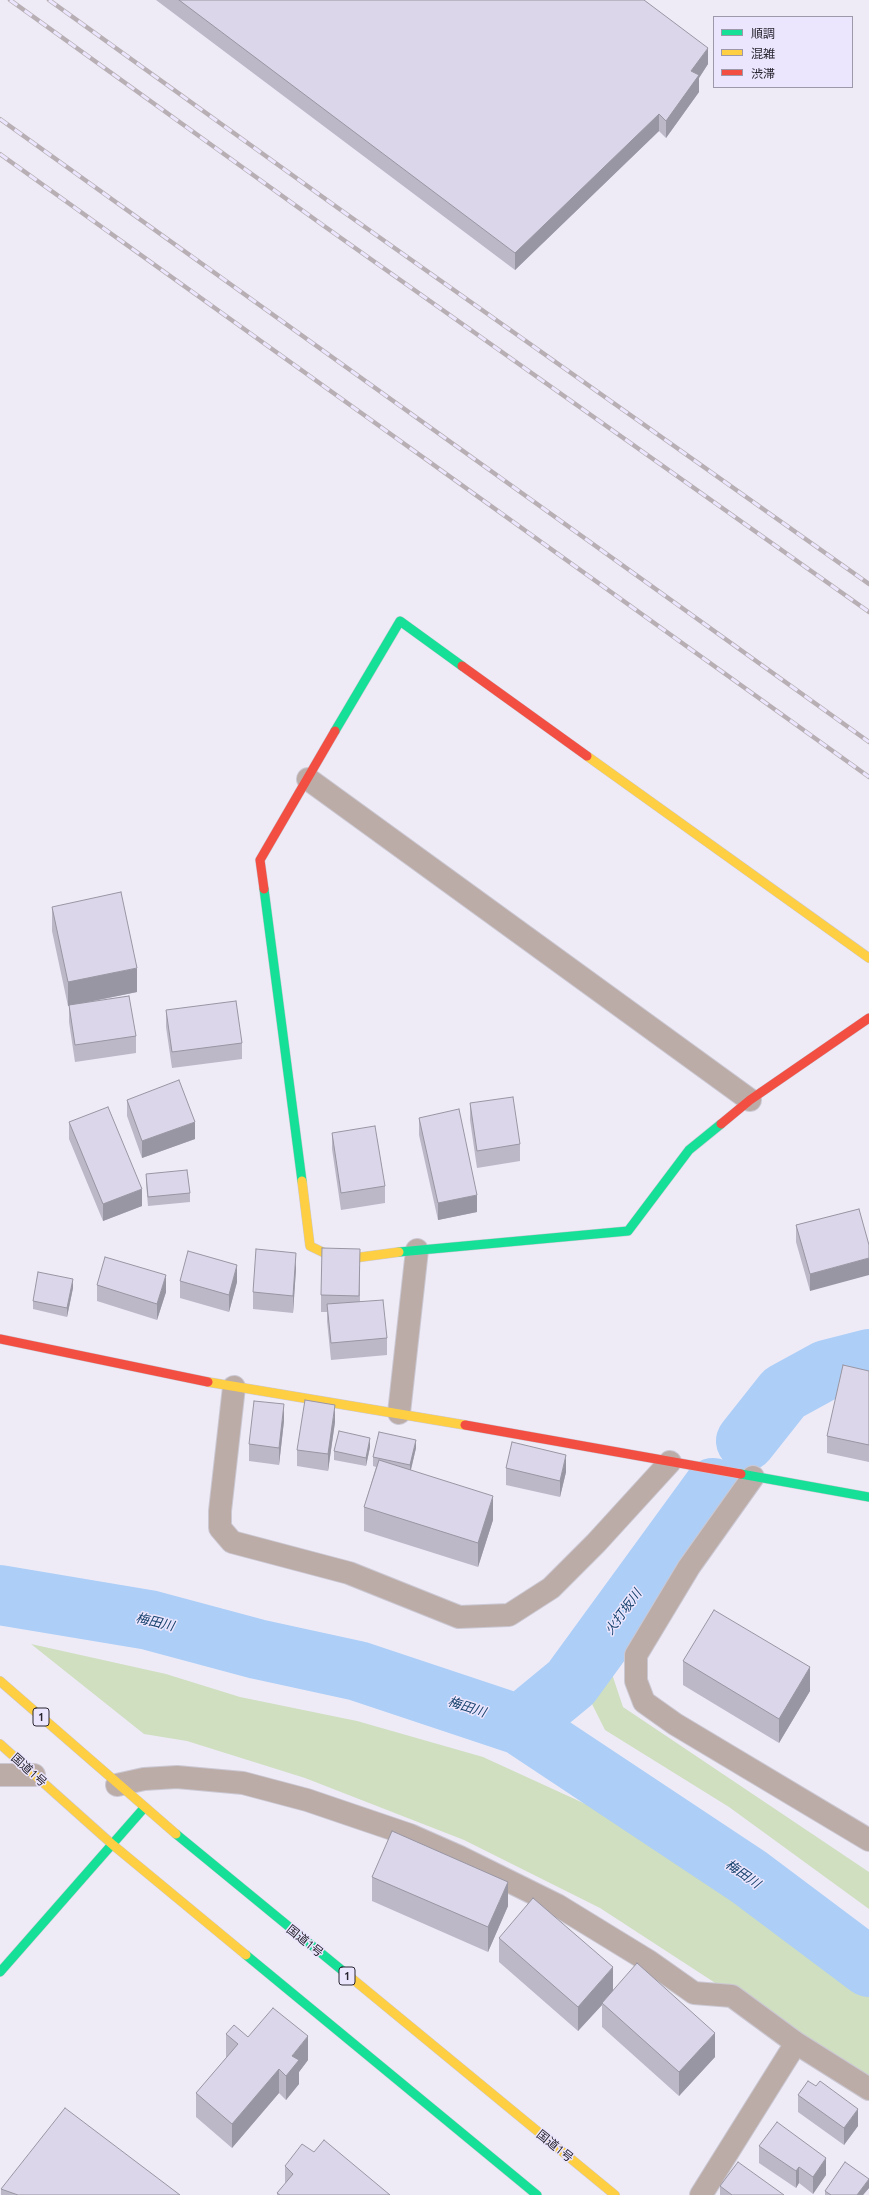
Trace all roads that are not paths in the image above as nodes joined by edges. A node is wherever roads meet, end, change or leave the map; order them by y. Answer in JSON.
{"nodes":[{"id":1,"x":308,"y":779,"type":"junction"},
{"id":2,"x":869,"y":958,"type":"edge"},
{"id":3,"x":869,"y":1018,"type":"edge"},
{"id":4,"x":750,"y":1100,"type":"junction"},
{"id":5,"x":417,"y":1250,"type":"junction"},
{"id":6,"x":0,"y":1339,"type":"edge"},
{"id":7,"x":234,"y":1387,"type":"junction"},
{"id":8,"x":399,"y":1413,"type":"junction"},
{"id":9,"x":670,"y":1462,"type":"junction"},
{"id":10,"x":753,"y":1477,"type":"junction"},
{"id":11,"x":869,"y":1496,"type":"edge"},
{"id":12,"x":0,"y":1681,"type":"edge"},
{"id":13,"x":0,"y":1744,"type":"edge"},
{"id":14,"x":0,"y":1775,"type":"edge"},
{"id":15,"x":34,"y":1775,"type":"junction"},
{"id":16,"x":117,"y":1785,"type":"junction"},
{"id":17,"x":144,"y":1808,"type":"junction"},
{"id":18,"x":869,"y":1840,"type":"edge"},
{"id":19,"x":113,"y":1845,"type":"junction"},
{"id":20,"x":0,"y":1972,"type":"edge"},
{"id":21,"x":796,"y":2043,"type":"junction"},
{"id":22,"x":869,"y":2089,"type":"edge"},
{"id":23,"x":537,"y":2195,"type":"edge"},
{"id":24,"x":614,"y":2195,"type":"edge"},
{"id":25,"x":701,"y":2195,"type":"edge"}],
"edges":[{"from":1,"to":2,"type":"main road"},
{"from":1,"to":4,"type":"street"},
{"from":1,"to":5,"type":"main road"},
{"from":3,"to":4,"type":"main road"},
{"from":4,"to":5,"type":"main road"},
{"from":5,"to":8,"type":"street"},
{"from":6,"to":7,"type":"main road"},
{"from":7,"to":8,"type":"main road"},
{"from":7,"to":9,"type":"street"},
{"from":8,"to":9,"type":"main road"},
{"from":9,"to":10,"type":"main road"},
{"from":10,"to":11,"type":"main road"},
{"from":10,"to":18,"type":"street"},
{"from":12,"to":16,"type":"main road","name":"国道1号","number":"1"},
{"from":13,"to":15,"type":"main road","name":"国道1号"},
{"from":14,"to":15,"type":"street"},
{"from":15,"to":19,"type":"main road","name":"国道1号"},
{"from":16,"to":17,"type":"main road","name":"国道1号","number":"1"},
{"from":16,"to":21,"type":"street"},
{"from":17,"to":19,"type":"main road"},
{"from":17,"to":24,"type":"main road","name":"国道1号","number":"1"},
{"from":19,"to":20,"type":"main road"},
{"from":19,"to":23,"type":"main road","name":"国道1号"},
{"from":21,"to":22,"type":"street"},
{"from":21,"to":25,"type":"street"}]}
